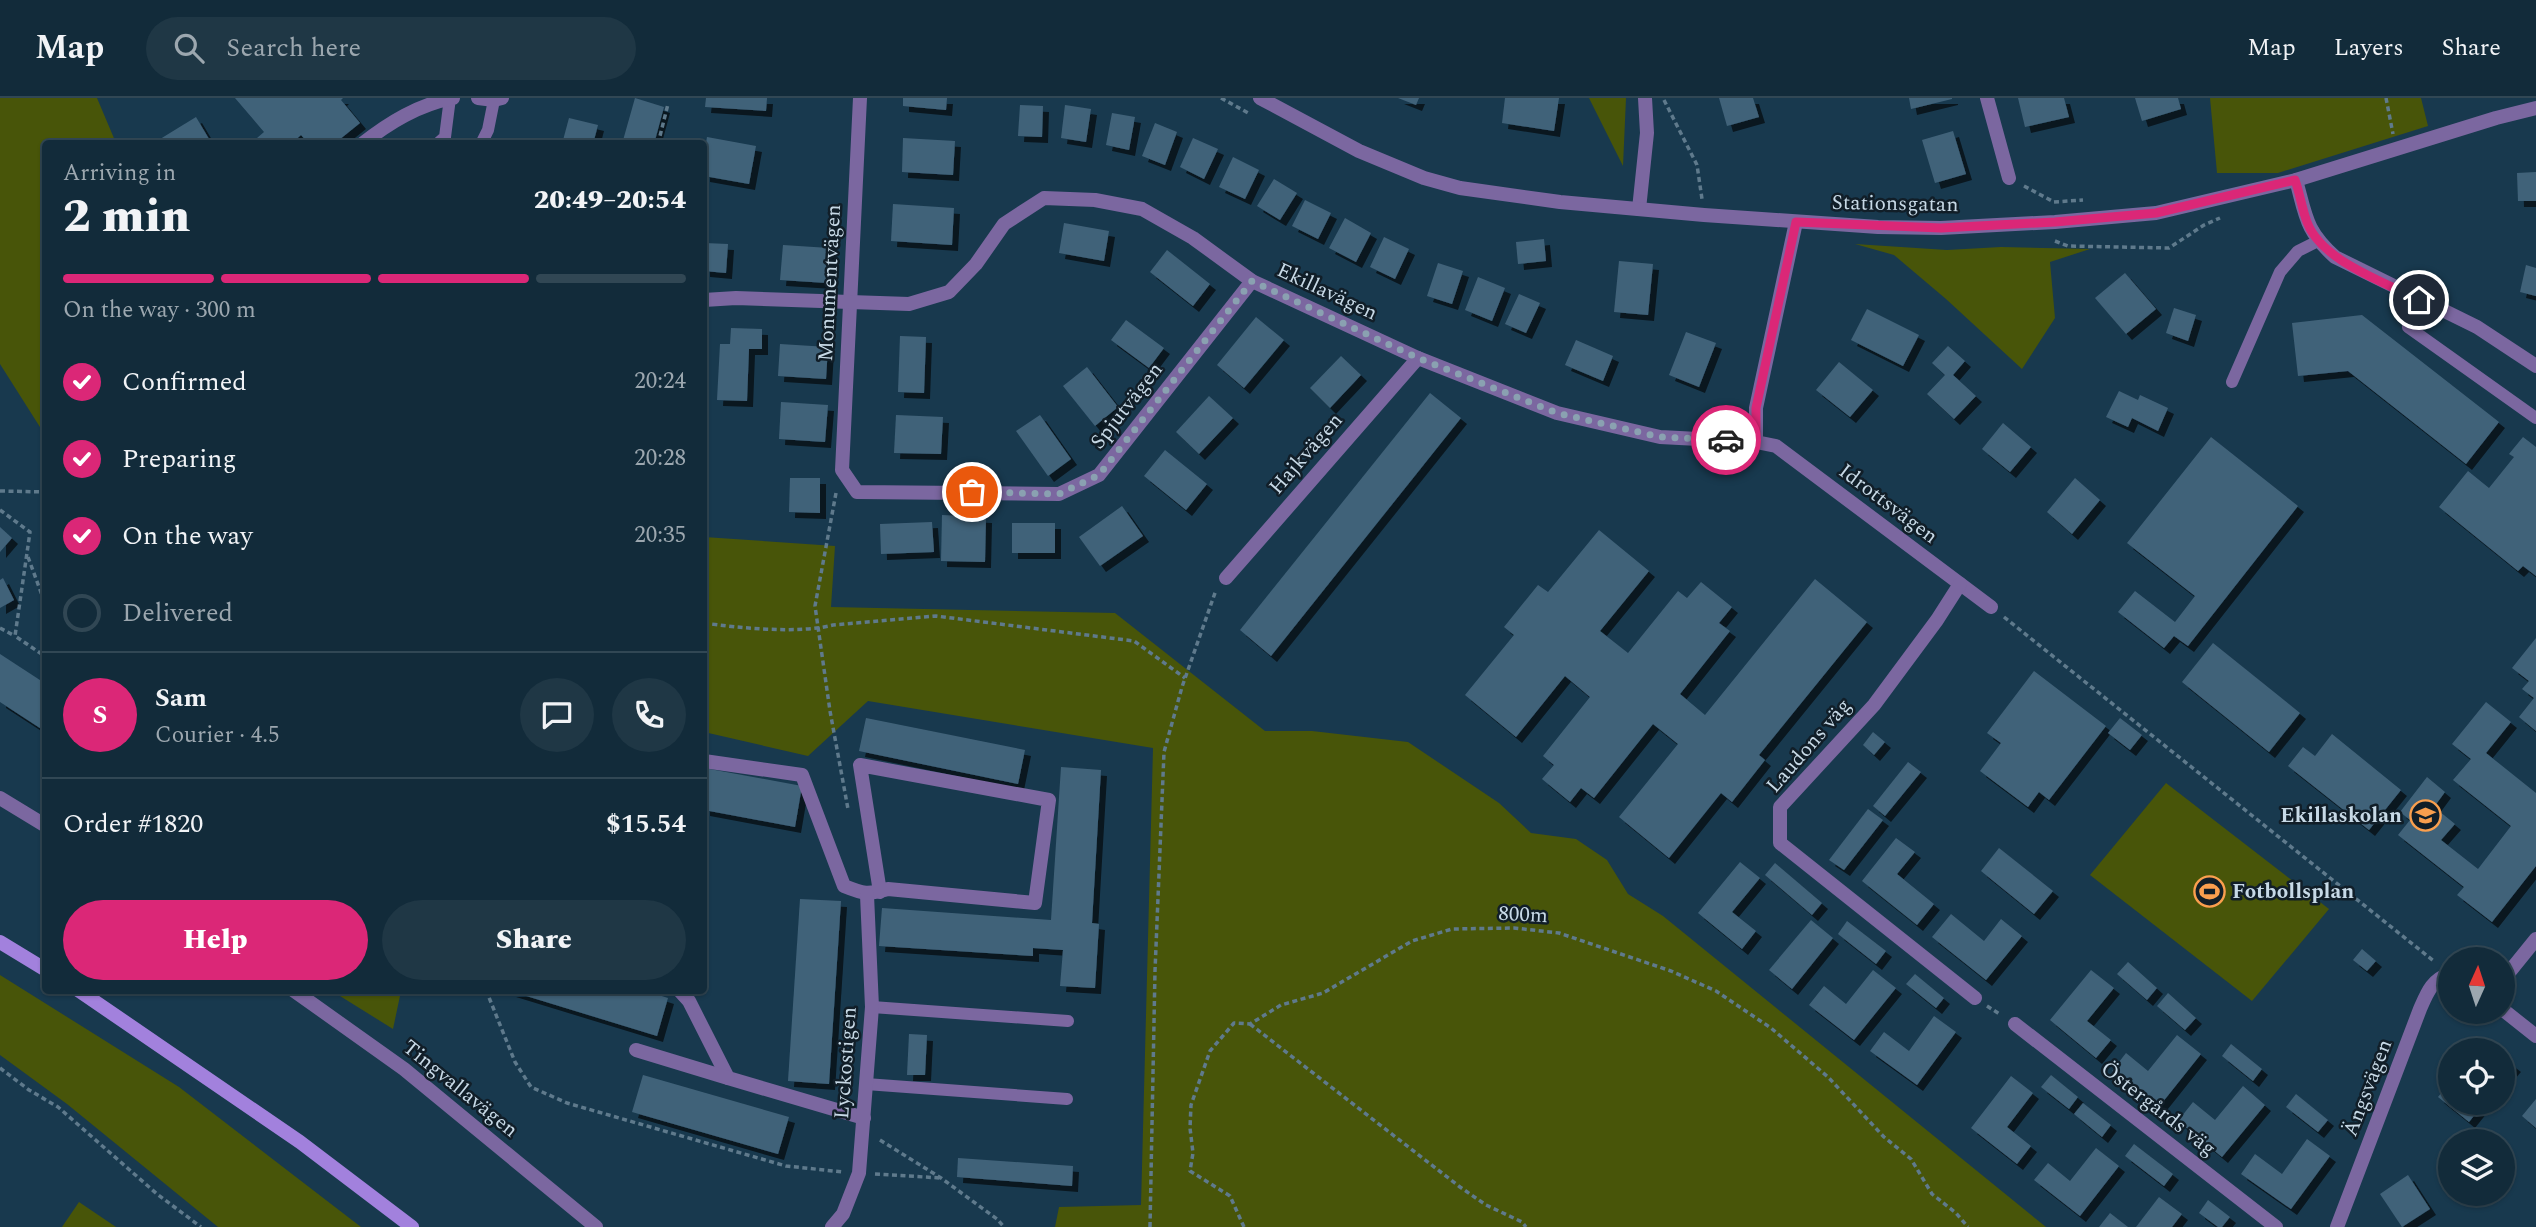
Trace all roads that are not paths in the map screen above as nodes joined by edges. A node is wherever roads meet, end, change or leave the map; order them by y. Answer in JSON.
{"nodes":[{"id":1,"x":451,"y":98,"type":"edge"},
{"id":2,"x":478,"y":98,"type":"edge"},
{"id":3,"x":860,"y":98,"type":"edge"},
{"id":4,"x":1260,"y":98,"type":"edge"},
{"id":5,"x":1645,"y":98,"type":"edge"},
{"id":6,"x":1987,"y":98,"type":"edge"},
{"id":7,"x":498,"y":99,"type":"edge"},
{"id":8,"x":2536,"y":108,"type":"edge"},
{"id":9,"x":368,"y":140,"type":"edge"},
{"id":10,"x":442,"y":140,"type":"edge"},
{"id":11,"x":483,"y":140,"type":"edge"},
{"id":12,"x":2010,"y":178,"type":"road end"},
{"id":13,"x":2295,"y":180,"type":"junction"},
{"id":14,"x":1639,"y":209,"type":"junction"},
{"id":15,"x":1796,"y":222,"type":"junction"},
{"id":16,"x":2318,"y":241,"type":"junction"},
{"id":17,"x":1252,"y":281,"type":"junction"},
{"id":18,"x":707,"y":300,"type":"edge"},
{"id":19,"x":2419,"y":300,"type":"junction"},
{"id":20,"x":850,"y":302,"type":"junction"},
{"id":21,"x":1418,"y":358,"type":"junction"},
{"id":22,"x":2536,"y":366,"type":"edge"},
{"id":23,"x":2232,"y":382,"type":"dead end"},
{"id":24,"x":2536,"y":418,"type":"edge"},
{"id":25,"x":1756,"y":442,"type":"junction"},
{"id":26,"x":842,"y":470,"type":"joint"},
{"id":27,"x":1226,"y":578,"type":"road end"},
{"id":28,"x":1960,"y":584,"type":"junction"},
{"id":29,"x":1991,"y":607,"type":"road end"},
{"id":30,"x":707,"y":761,"type":"edge"},
{"id":31,"x":0,"y":798,"type":"edge"},
{"id":32,"x":42,"y":824,"type":"edge"},
{"id":33,"x":873,"y":893,"type":"junction"},
{"id":34,"x":2536,"y":939,"type":"edge"},
{"id":35,"x":0,"y":942,"type":"edge"},
{"id":36,"x":2515,"y":965,"type":"edge"},
{"id":37,"x":42,"y":968,"type":"edge"},
{"id":38,"x":2438,"y":979,"type":"edge"},
{"id":39,"x":84,"y":994,"type":"edge"},
{"id":40,"x":299,"y":994,"type":"edge"},
{"id":41,"x":683,"y":994,"type":"edge"},
{"id":42,"x":1975,"y":998,"type":"road end"},
{"id":43,"x":872,"y":1007,"type":"junction"},
{"id":44,"x":2515,"y":1019,"type":"edge"},
{"id":45,"x":1068,"y":1021,"type":"dead end"},
{"id":46,"x":2015,"y":1024,"type":"road end"},
{"id":47,"x":2536,"y":1036,"type":"edge"},
{"id":48,"x":636,"y":1050,"type":"dead end"},
{"id":49,"x":727,"y":1078,"type":"junction"},
{"id":50,"x":866,"y":1084,"type":"junction"},
{"id":51,"x":1067,"y":1099,"type":"dead end"},
{"id":52,"x":863,"y":1124,"type":"junction"},
{"id":53,"x":412,"y":1227,"type":"edge"},
{"id":54,"x":596,"y":1227,"type":"edge"},
{"id":55,"x":832,"y":1227,"type":"edge"},
{"id":56,"x":2276,"y":1227,"type":"edge"},
{"id":57,"x":2337,"y":1227,"type":"edge"}],
"edges":[{"from":1,"to":9,"type":"street"},
{"from":1,"to":10,"type":"lane"},
{"from":2,"to":7,"type":"street"},
{"from":3,"to":20,"type":"street","name":"Monumentvägen"},
{"from":4,"to":14,"type":"street","name":"Stationsgatan"},
{"from":5,"to":14,"type":"street"},
{"from":6,"to":12,"type":"street"},
{"from":7,"to":11,"type":"lane"},
{"from":8,"to":13,"type":"street","name":"Stationsgatan"},
{"from":13,"to":15,"type":"street","name":"Stationsgatan"},
{"from":13,"to":16,"type":"street"},
{"from":14,"to":15,"type":"street","name":"Stationsgatan"},
{"from":15,"to":25,"type":"street"},
{"from":16,"to":19,"type":"street"},
{"from":16,"to":23,"type":"lane"},
{"from":17,"to":20,"type":"street","name":"Ekillavägen"},
{"from":17,"to":21,"type":"street","name":"Ekillavägen"},
{"from":17,"to":26,"type":"street","name":"Spjutvägen"},
{"from":18,"to":20,"type":"street","name":"Ekillavägen"},
{"from":19,"to":22,"type":"street"},
{"from":19,"to":24,"type":"lane"},
{"from":20,"to":26,"type":"street","name":"Monumentvägen"},
{"from":21,"to":25,"type":"street","name":"Ekillavägen"},
{"from":21,"to":27,"type":"street","name":"Hajkvägen"},
{"from":25,"to":28,"type":"street","name":"Idrottsvägen"},
{"from":28,"to":29,"type":"street","name":"Idrottsvägen"},
{"from":28,"to":42,"type":"street","name":"Laudons väg"},
{"from":30,"to":33,"type":"street"},
{"from":31,"to":32,"type":"street"},
{"from":33,"to":33,"type":"street","name":"Lyckostigen"},
{"from":33,"to":43,"type":"street","name":"Lyckostigen"},
{"from":34,"to":36,"type":"street"},
{"from":35,"to":37,"type":"main road"},
{"from":38,"to":57,"type":"street","name":"Ängsvägen"},
{"from":39,"to":53,"type":"main road"},
{"from":40,"to":54,"type":"street","name":"Tingvallavägen"},
{"from":41,"to":49,"type":"street"},
{"from":43,"to":45,"type":"lane"},
{"from":43,"to":50,"type":"street","name":"Lyckostigen"},
{"from":44,"to":47,"type":"street"},
{"from":46,"to":56,"type":"street","name":"Östergårds väg"},
{"from":48,"to":49,"type":"street"},
{"from":49,"to":52,"type":"street"},
{"from":50,"to":51,"type":"lane"},
{"from":50,"to":52,"type":"street","name":"Lyckostigen"},
{"from":52,"to":55,"type":"street","name":"Lyckostigen"}]}
